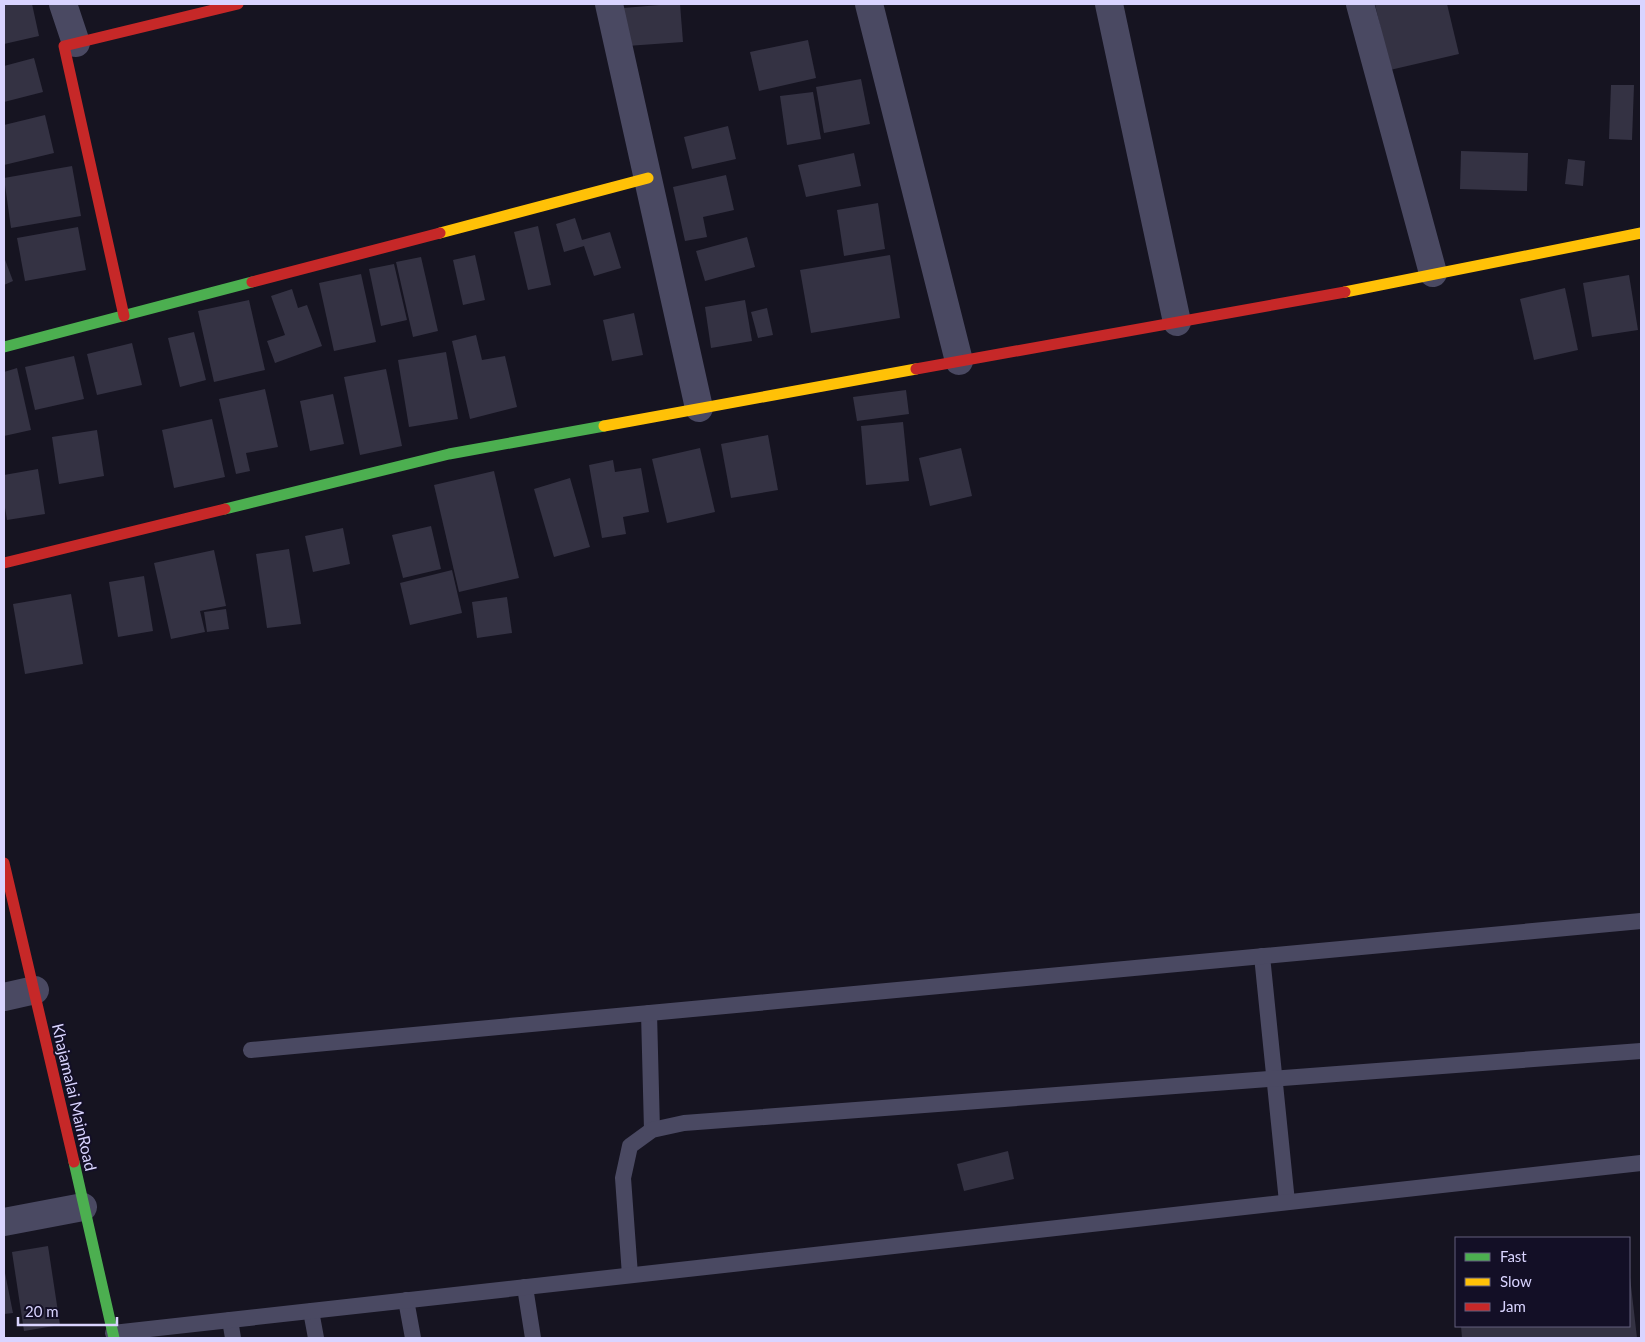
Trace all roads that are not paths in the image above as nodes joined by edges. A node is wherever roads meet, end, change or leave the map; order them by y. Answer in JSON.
{"nodes":[{"id":1,"x":63,"y":4,"type":"edge"},
{"id":2,"x":238,"y":4,"type":"edge"},
{"id":3,"x":609,"y":4,"type":"edge"},
{"id":4,"x":868,"y":4,"type":"edge"},
{"id":5,"x":1109,"y":4,"type":"edge"},
{"id":6,"x":1360,"y":4,"type":"edge"},
{"id":7,"x":76,"y":43,"type":"junction"},
{"id":8,"x":648,"y":178,"type":"junction"},
{"id":9,"x":1641,"y":233,"type":"edge"},
{"id":10,"x":1433,"y":273,"type":"junction"},
{"id":11,"x":124,"y":316,"type":"junction"},
{"id":12,"x":1177,"y":322,"type":"junction"},
{"id":13,"x":4,"y":347,"type":"edge"},
{"id":14,"x":959,"y":361,"type":"junction"},
{"id":15,"x":699,"y":408,"type":"junction"},
{"id":16,"x":4,"y":563,"type":"edge"},
{"id":17,"x":4,"y":863,"type":"edge"},
{"id":18,"x":1641,"y":921,"type":"edge"},
{"id":19,"x":1262,"y":956,"type":"junction"},
{"id":20,"x":35,"y":990,"type":"junction"},
{"id":21,"x":4,"y":997,"type":"edge"},
{"id":22,"x":649,"y":1013,"type":"junction"},
{"id":23,"x":251,"y":1050,"type":"dead end"},
{"id":24,"x":1641,"y":1051,"type":"edge"},
{"id":25,"x":1275,"y":1079,"type":"junction"},
{"id":26,"x":652,"y":1130,"type":"junction"},
{"id":27,"x":1641,"y":1162,"type":"edge"},
{"id":28,"x":1288,"y":1202,"type":"junction"},
{"id":29,"x":83,"y":1207,"type":"junction"},
{"id":30,"x":4,"y":1222,"type":"edge"},
{"id":31,"x":630,"y":1275,"type":"junction"},
{"id":32,"x":525,"y":1287,"type":"junction"},
{"id":33,"x":406,"y":1300,"type":"junction"},
{"id":34,"x":311,"y":1311,"type":"junction"},
{"id":35,"x":230,"y":1320,"type":"junction"},
{"id":36,"x":113,"y":1336,"type":"edge"},
{"id":37,"x":233,"y":1338,"type":"edge"},
{"id":38,"x":316,"y":1338,"type":"edge"},
{"id":39,"x":413,"y":1338,"type":"edge"},
{"id":40,"x":533,"y":1338,"type":"edge"}],
"edges":[{"from":1,"to":7,"type":"street"},
{"from":2,"to":7,"type":"street"},
{"from":3,"to":8,"type":"street"},
{"from":4,"to":14,"type":"street"},
{"from":5,"to":12,"type":"street"},
{"from":6,"to":10,"type":"street"},
{"from":7,"to":11,"type":"street"},
{"from":8,"to":11,"type":"street"},
{"from":8,"to":15,"type":"street"},
{"from":9,"to":10,"type":"street"},
{"from":10,"to":12,"type":"street"},
{"from":11,"to":13,"type":"street"},
{"from":12,"to":14,"type":"street"},
{"from":14,"to":15,"type":"street"},
{"from":15,"to":16,"type":"street"},
{"from":17,"to":20,"type":"street","name":"Khajamalai MainRoad"},
{"from":18,"to":19,"type":"lane"},
{"from":19,"to":22,"type":"lane"},
{"from":19,"to":25,"type":"lane"},
{"from":20,"to":21,"type":"street"},
{"from":20,"to":29,"type":"street","name":"Khajamalai MainRoad"},
{"from":22,"to":23,"type":"lane"},
{"from":22,"to":26,"type":"lane"},
{"from":24,"to":25,"type":"lane"},
{"from":25,"to":26,"type":"lane"},
{"from":25,"to":28,"type":"lane"},
{"from":26,"to":31,"type":"lane"},
{"from":27,"to":28,"type":"lane"},
{"from":28,"to":31,"type":"lane"},
{"from":29,"to":30,"type":"street"},
{"from":29,"to":36,"type":"street","name":"Khajamalai MainRoad"},
{"from":31,"to":32,"type":"lane"},
{"from":32,"to":33,"type":"lane"},
{"from":32,"to":40,"type":"lane"},
{"from":33,"to":34,"type":"lane"},
{"from":33,"to":39,"type":"lane"},
{"from":34,"to":35,"type":"lane"},
{"from":34,"to":38,"type":"lane"},
{"from":35,"to":36,"type":"lane"},
{"from":35,"to":37,"type":"lane"}]}
